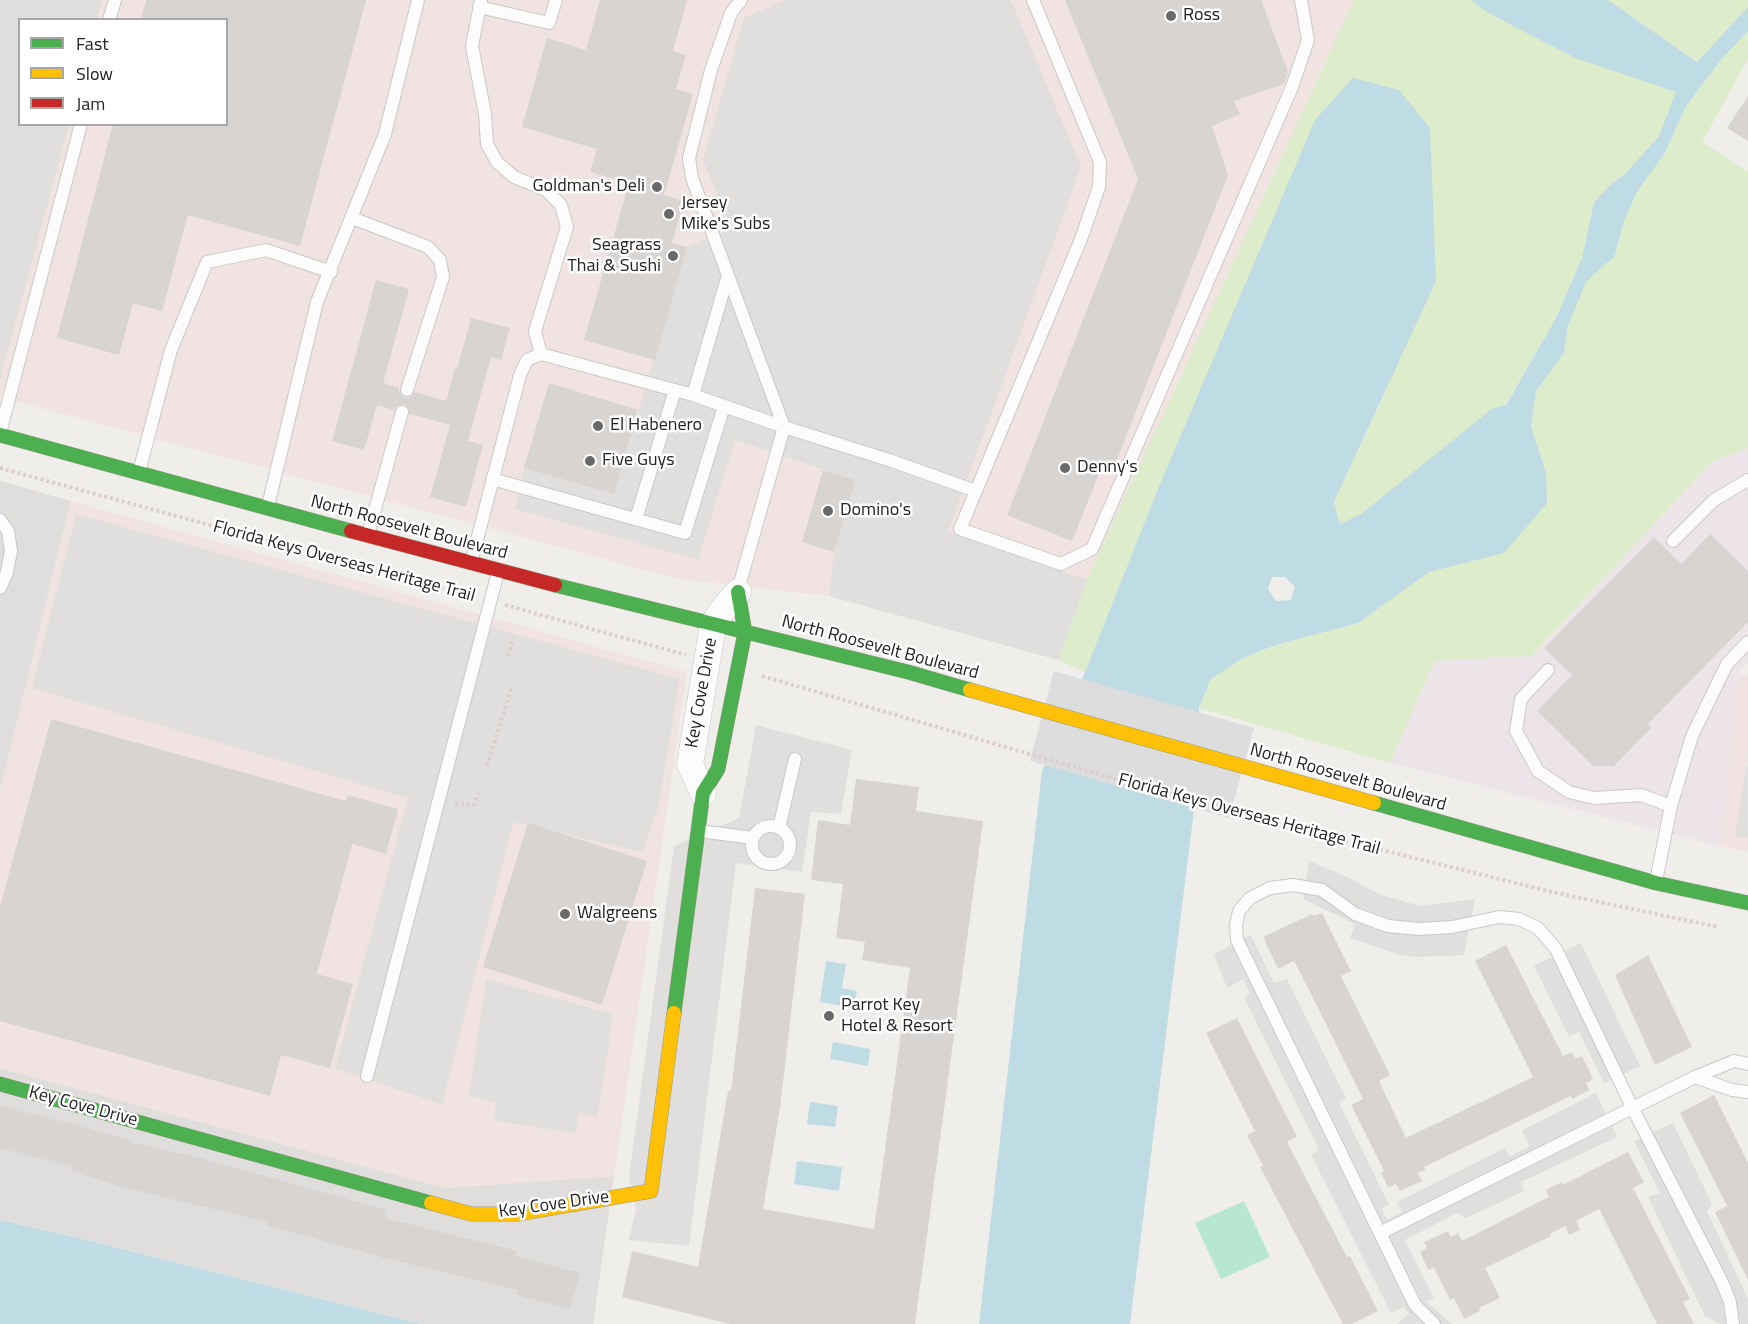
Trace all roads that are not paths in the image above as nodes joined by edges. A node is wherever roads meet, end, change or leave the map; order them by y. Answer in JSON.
{"nodes":[{"id":1,"x":115,"y":0,"type":"edge"},
{"id":2,"x":418,"y":0,"type":"edge"},
{"id":3,"x":555,"y":0,"type":"edge"},
{"id":4,"x":741,"y":0,"type":"edge"},
{"id":5,"x":1033,"y":0,"type":"edge"},
{"id":6,"x":1301,"y":0,"type":"edge"},
{"id":7,"x":480,"y":4,"type":"edge"},
{"id":8,"x":110,"y":18,"type":"edge"},
{"id":9,"x":80,"y":126,"type":"edge"},
{"id":10,"x":352,"y":218,"type":"junction"},
{"id":11,"x":331,"y":272,"type":"junction"},
{"id":12,"x":728,"y":274,"type":"junction"},
{"id":13,"x":541,"y":354,"type":"junction"},
{"id":14,"x":407,"y":390,"type":"dead end"},
{"id":15,"x":675,"y":390,"type":"junction"},
{"id":16,"x":693,"y":395,"type":"junction"},
{"id":17,"x":724,"y":406,"type":"junction"},
{"id":18,"x":402,"y":412,"type":"dead end"},
{"id":19,"x":784,"y":427,"type":"junction"},
{"id":20,"x":0,"y":434,"type":"edge"},
{"id":21,"x":139,"y":472,"type":"junction"},
{"id":22,"x":492,"y":479,"type":"junction"},
{"id":23,"x":1748,"y":480,"type":"edge"},
{"id":24,"x":976,"y":491,"type":"junction"},
{"id":25,"x":267,"y":507,"type":"junction"},
{"id":26,"x":636,"y":519,"type":"junction"},
{"id":27,"x":0,"y":520,"type":"edge"},
{"id":28,"x":368,"y":536,"type":"junction"},
{"id":29,"x":1673,"y":541,"type":"dead end"},
{"id":30,"x":471,"y":564,"type":"junction"},
{"id":31,"x":499,"y":570,"type":"junction"},
{"id":32,"x":0,"y":588,"type":"edge"},
{"id":33,"x":738,"y":592,"type":"junction"},
{"id":34,"x":713,"y":625,"type":"junction"},
{"id":35,"x":745,"y":632,"type":"junction"},
{"id":36,"x":1748,"y":642,"type":"edge"},
{"id":37,"x":1548,"y":670,"type":"dead end"},
{"id":38,"x":795,"y":759,"type":"dead end"},
{"id":39,"x":703,"y":793,"type":"junction"},
{"id":40,"x":1671,"y":806,"type":"junction"},
{"id":41,"x":779,"y":828,"type":"junction"},
{"id":42,"x":698,"y":831,"type":"junction"},
{"id":43,"x":753,"y":838,"type":"junction"},
{"id":44,"x":1656,"y":883,"type":"junction"},
{"id":45,"x":1748,"y":903,"type":"edge"},
{"id":46,"x":1748,"y":1064,"type":"edge"},
{"id":47,"x":367,"y":1077,"type":"dead end"},
{"id":48,"x":1695,"y":1077,"type":"junction"},
{"id":49,"x":0,"y":1084,"type":"edge"},
{"id":50,"x":1748,"y":1092,"type":"edge"},
{"id":51,"x":1633,"y":1108,"type":"junction"},
{"id":52,"x":1380,"y":1233,"type":"junction"},
{"id":53,"x":1434,"y":1324,"type":"edge"},
{"id":54,"x":1733,"y":1324,"type":"edge"}],
"edges":[{"from":1,"to":8,"type":"lane"},
{"from":2,"to":10,"type":"lane"},
{"from":3,"to":7,"type":"lane"},
{"from":4,"to":12,"type":"lane"},
{"from":5,"to":24,"type":"lane"},
{"from":6,"to":24,"type":"lane"},
{"from":7,"to":13,"type":"lane"},
{"from":9,"to":20,"type":"lane"},
{"from":10,"to":11,"type":"lane"},
{"from":10,"to":14,"type":"lane"},
{"from":11,"to":21,"type":"lane"},
{"from":11,"to":25,"type":"lane"},
{"from":12,"to":16,"type":"lane"},
{"from":12,"to":19,"type":"lane"},
{"from":13,"to":15,"type":"lane"},
{"from":13,"to":22,"type":"lane"},
{"from":15,"to":16,"type":"lane"},
{"from":15,"to":26,"type":"lane"},
{"from":16,"to":17,"type":"lane"},
{"from":17,"to":19,"type":"lane"},
{"from":17,"to":26,"type":"lane"},
{"from":18,"to":28,"type":"lane"},
{"from":19,"to":24,"type":"lane"},
{"from":19,"to":33,"type":"lane"},
{"from":20,"to":21,"type":"main road","name":"North Roosevelt Boulevard"},
{"from":21,"to":25,"type":"main road","name":"North Roosevelt Boulevard"},
{"from":22,"to":26,"type":"lane"},
{"from":22,"to":30,"type":"lane"},
{"from":23,"to":29,"type":"lane"},
{"from":25,"to":28,"type":"main road","name":"North Roosevelt Boulevard"},
{"from":27,"to":32,"type":"lane"},
{"from":28,"to":30,"type":"main road","name":"North Roosevelt Boulevard"},
{"from":30,"to":31,"type":"main road","name":"North Roosevelt Boulevard"},
{"from":31,"to":34,"type":"main road","name":"North Roosevelt Boulevard"},
{"from":31,"to":47,"type":"lane"},
{"from":33,"to":34,"type":"street","name":"Key Cove Drive"},
{"from":33,"to":35,"type":"main road","name":"Key Cove Drive"},
{"from":34,"to":35,"type":"main road","name":"North Roosevelt Boulevard"},
{"from":34,"to":39,"type":"street","name":"Key Cove Drive"},
{"from":35,"to":39,"type":"main road","name":"Key Cove Drive"},
{"from":35,"to":44,"type":"main road","name":"North Roosevelt Boulevard"},
{"from":36,"to":40,"type":"lane"},
{"from":37,"to":40,"type":"lane"},
{"from":38,"to":41,"type":"lane"},
{"from":39,"to":42,"type":"main road","name":"Key Cove Drive"},
{"from":40,"to":44,"type":"lane"},
{"from":41,"to":43,"type":"lane"},
{"from":41,"to":43,"type":"lane"},
{"from":42,"to":43,"type":"lane"},
{"from":42,"to":49,"type":"main road","name":"Key Cove Drive"},
{"from":44,"to":45,"type":"main road","name":"North Roosevelt Boulevard"},
{"from":46,"to":48,"type":"lane"},
{"from":48,"to":50,"type":"lane"},
{"from":48,"to":51,"type":"lane"},
{"from":51,"to":52,"type":"lane"},
{"from":51,"to":52,"type":"lane"},
{"from":51,"to":54,"type":"lane"},
{"from":52,"to":53,"type":"lane"}]}
